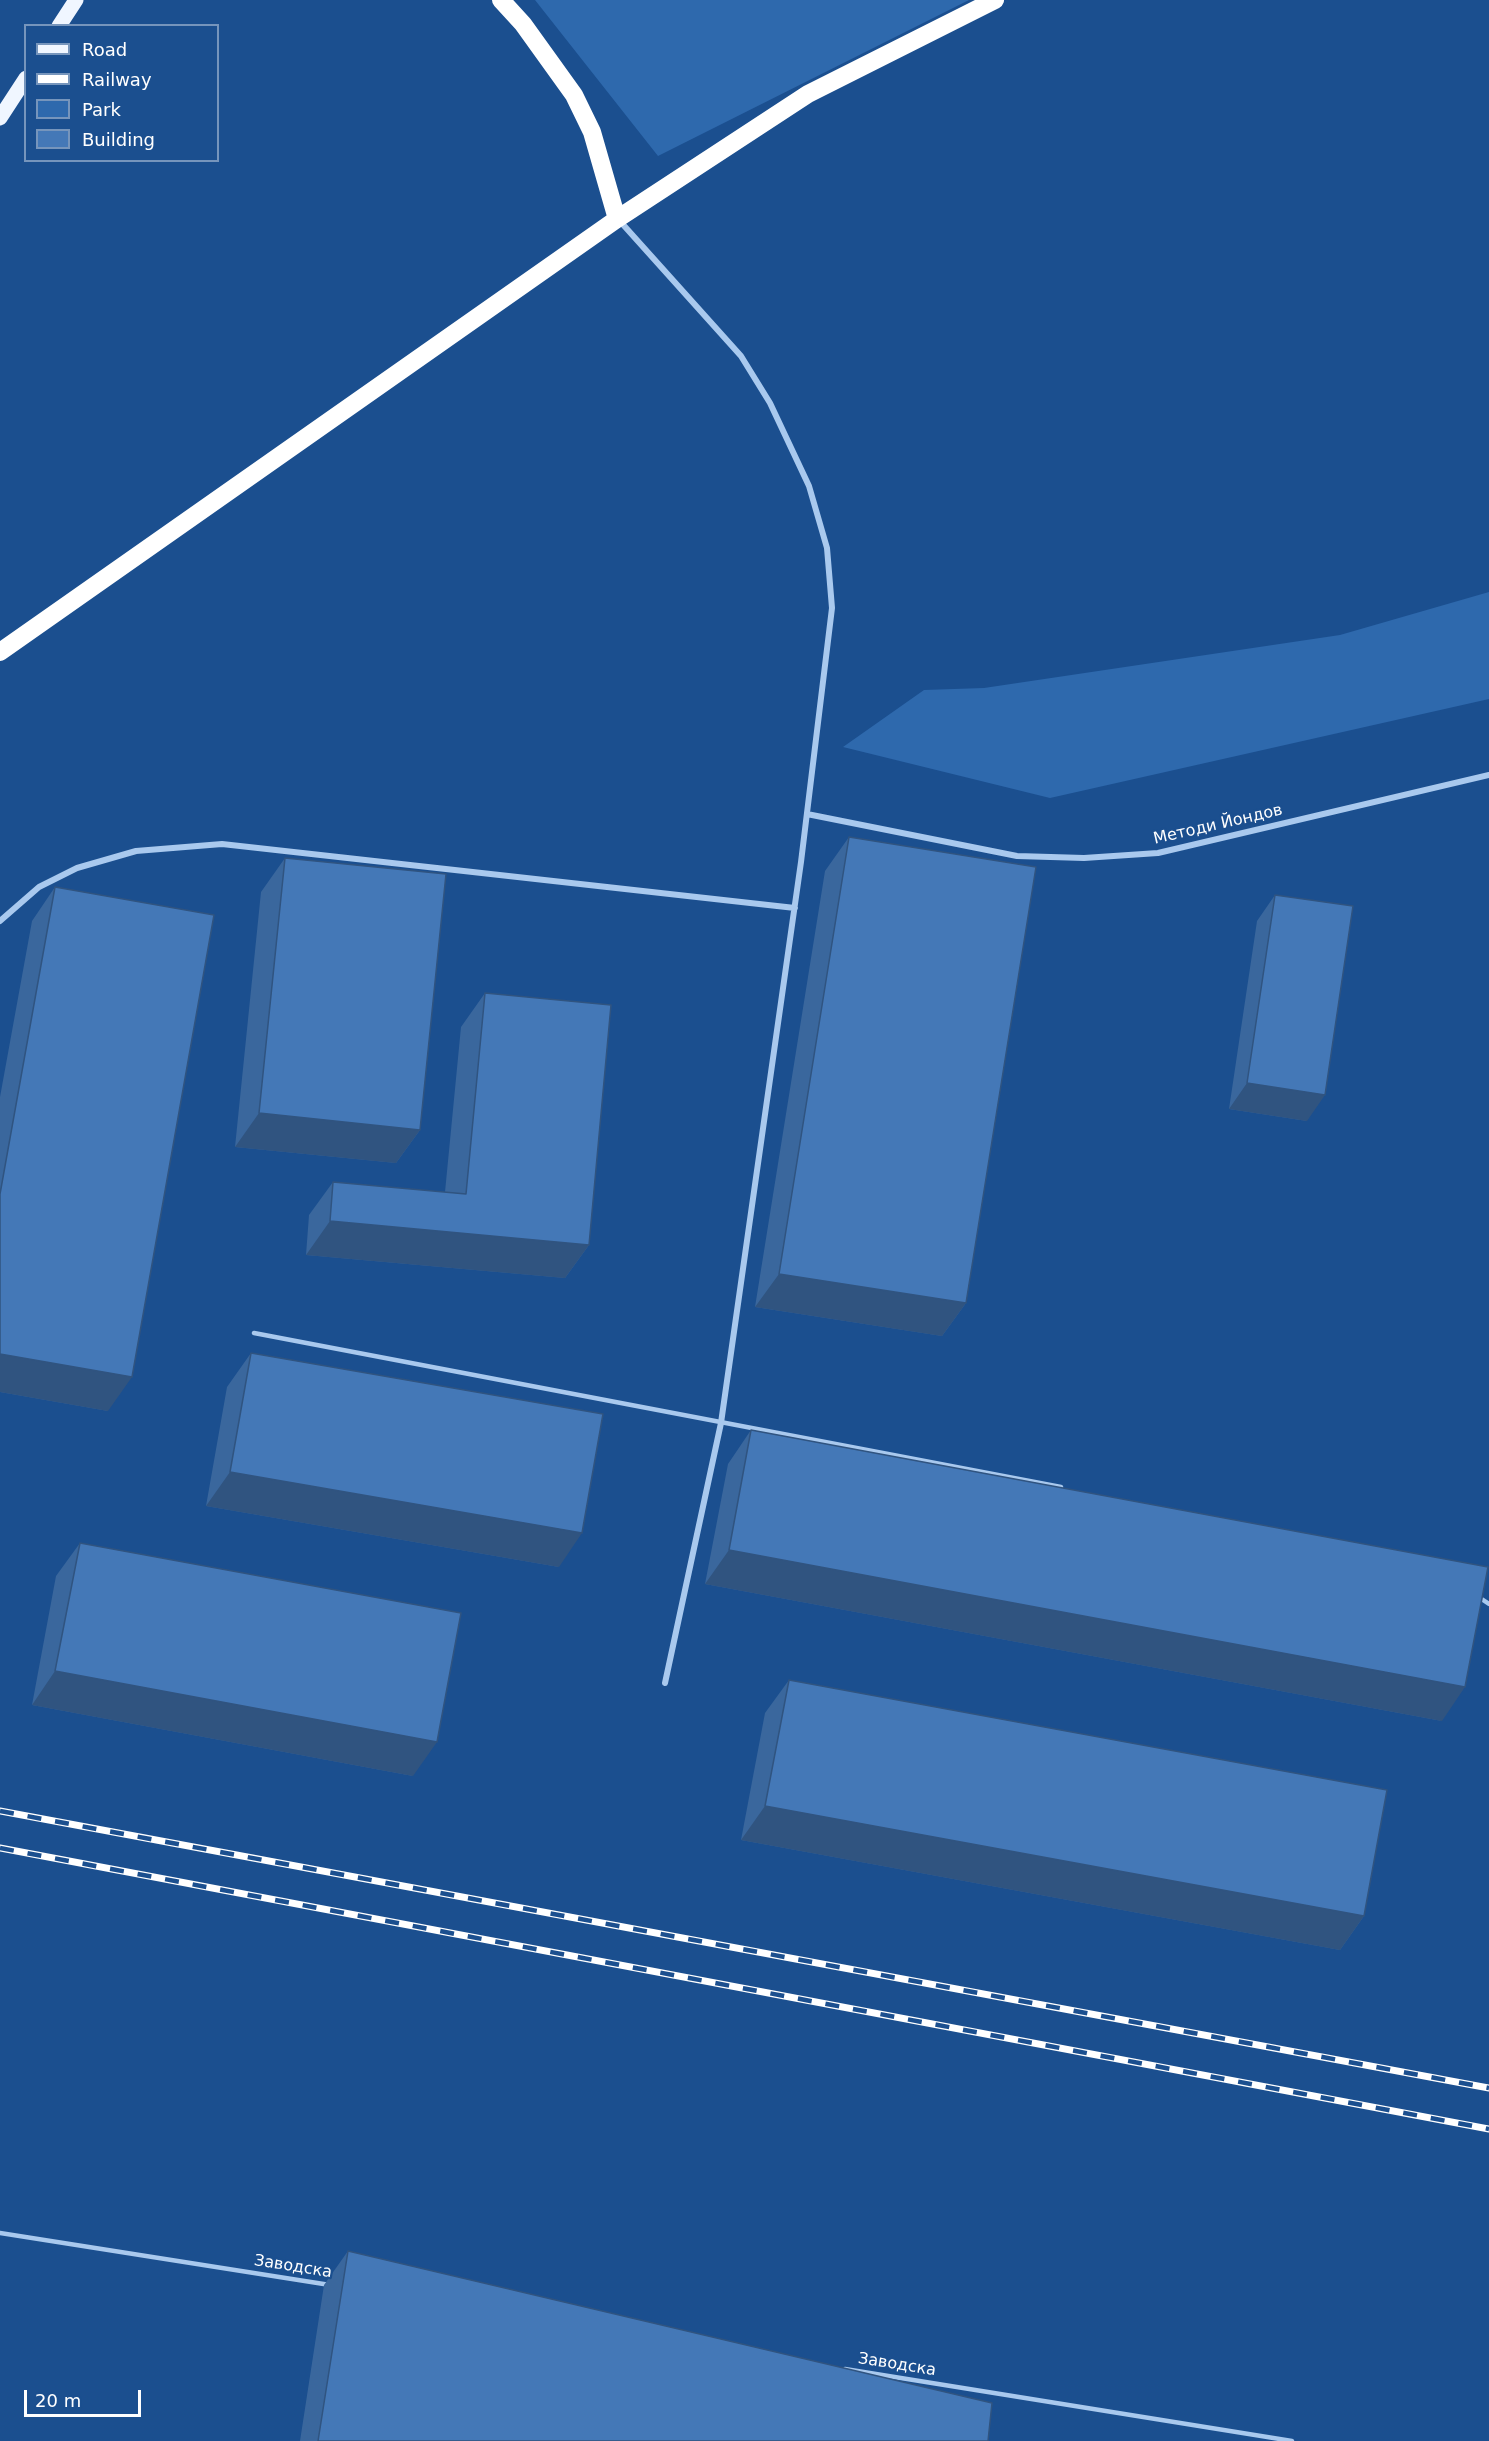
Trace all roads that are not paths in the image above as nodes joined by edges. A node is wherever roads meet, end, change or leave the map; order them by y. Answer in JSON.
{"nodes":[{"id":1,"x":76,"y":0,"type":"edge"},
{"id":2,"x":501,"y":0,"type":"edge"},
{"id":3,"x":995,"y":0,"type":"edge"},
{"id":4,"x":60,"y":24,"type":"edge"},
{"id":5,"x":24,"y":81,"type":"edge"},
{"id":6,"x":0,"y":118,"type":"edge"},
{"id":7,"x":617,"y":219,"type":"junction"},
{"id":8,"x":0,"y":652,"type":"edge"},
{"id":9,"x":1489,"y":775,"type":"edge"},
{"id":10,"x":807,"y":814,"type":"junction"},
{"id":11,"x":795,"y":908,"type":"junction"},
{"id":12,"x":0,"y":921,"type":"edge"},
{"id":13,"x":254,"y":1333,"type":"dead end"},
{"id":14,"x":721,"y":1423,"type":"junction"},
{"id":15,"x":1071,"y":1489,"type":"edge"},
{"id":16,"x":1475,"y":1595,"type":"edge"},
{"id":17,"x":1489,"y":1604,"type":"edge"},
{"id":18,"x":665,"y":1683,"type":"dead end"},
{"id":19,"x":0,"y":2233,"type":"edge"},
{"id":20,"x":333,"y":2286,"type":"dead end"},
{"id":21,"x":833,"y":2367,"type":"edge"},
{"id":22,"x":1292,"y":2441,"type":"edge"}],
"edges":[{"from":1,"to":4,"type":"main road"},
{"from":2,"to":7,"type":"highway"},
{"from":3,"to":7,"type":"highway"},
{"from":5,"to":6,"type":"main road"},
{"from":7,"to":8,"type":"highway"},
{"from":7,"to":10,"type":"street"},
{"from":9,"to":10,"type":"street","name":"Методи Йондов"},
{"from":10,"to":11,"type":"street"},
{"from":11,"to":12,"type":"street"},
{"from":11,"to":14,"type":"street"},
{"from":13,"to":14,"type":"lane"},
{"from":14,"to":15,"type":"lane"},
{"from":14,"to":18,"type":"street"},
{"from":16,"to":17,"type":"lane"},
{"from":19,"to":20,"type":"lane","name":"Заводска"},
{"from":21,"to":22,"type":"lane","name":"Заводска"}]}
